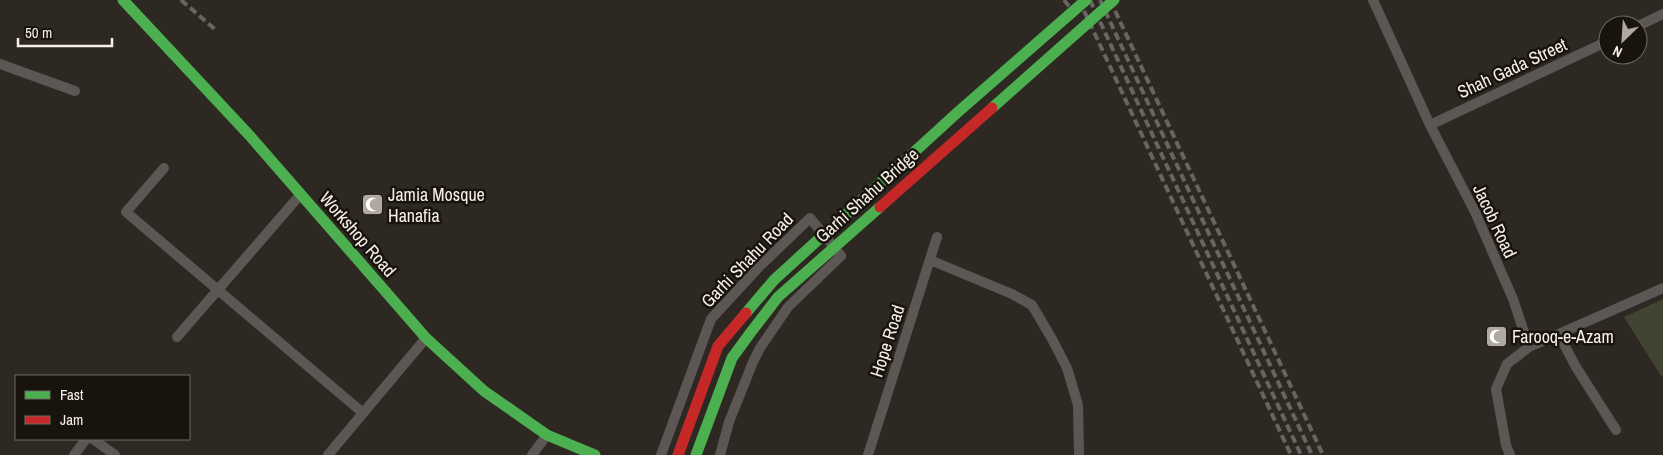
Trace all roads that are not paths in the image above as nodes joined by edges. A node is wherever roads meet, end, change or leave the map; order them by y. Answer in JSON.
{"nodes":[{"id":1,"x":123,"y":0,"type":"edge"},
{"id":2,"x":1086,"y":0,"type":"edge"},
{"id":3,"x":1114,"y":0,"type":"edge"},
{"id":4,"x":1372,"y":0,"type":"edge"},
{"id":5,"x":1663,"y":14,"type":"edge"},
{"id":6,"x":1648,"y":21,"type":"edge"},
{"id":7,"x":1598,"y":46,"type":"edge"},
{"id":8,"x":0,"y":64,"type":"edge"},
{"id":9,"x":75,"y":91,"type":"dead end"},
{"id":10,"x":1430,"y":125,"type":"junction"},
{"id":11,"x":164,"y":168,"type":"dead end"},
{"id":12,"x":300,"y":195,"type":"junction"},
{"id":13,"x":938,"y":238,"type":"dead end"},
{"id":14,"x":930,"y":260,"type":"junction"},
{"id":15,"x":1663,"y":288,"type":"edge"},
{"id":16,"x":218,"y":290,"type":"junction"},
{"id":17,"x":1559,"y":335,"type":"junction"},
{"id":18,"x":177,"y":337,"type":"dead end"},
{"id":19,"x":426,"y":338,"type":"junction"},
{"id":20,"x":1529,"y":347,"type":"junction"},
{"id":21,"x":363,"y":413,"type":"junction"},
{"id":22,"x":1616,"y":430,"type":"dead end"},
{"id":23,"x":547,"y":435,"type":"junction"},
{"id":24,"x":85,"y":440,"type":"edge"},
{"id":25,"x":94,"y":440,"type":"edge"},
{"id":26,"x":74,"y":455,"type":"edge"},
{"id":27,"x":115,"y":455,"type":"edge"},
{"id":28,"x":328,"y":455,"type":"edge"},
{"id":29,"x":532,"y":455,"type":"edge"},
{"id":30,"x":595,"y":455,"type":"edge"},
{"id":31,"x":661,"y":455,"type":"edge"},
{"id":32,"x":678,"y":455,"type":"edge"},
{"id":33,"x":696,"y":455,"type":"edge"},
{"id":34,"x":720,"y":455,"type":"edge"},
{"id":35,"x":868,"y":455,"type":"edge"},
{"id":36,"x":1080,"y":455,"type":"edge"},
{"id":37,"x":1510,"y":455,"type":"edge"}],
"edges":[{"from":1,"to":12,"type":"main road","name":"Workshop Road"},
{"from":2,"to":32,"type":"main road","name":"Garhi Shahu Bridge","bridge":true},
{"from":3,"to":33,"type":"main road","name":"Garhi Shahu Bridge","bridge":true},
{"from":4,"to":10,"type":"street","name":"Jacob Road"},
{"from":5,"to":6,"type":"street"},
{"from":7,"to":10,"type":"street","name":"Shah Gada Street"},
{"from":8,"to":9,"type":"street"},
{"from":10,"to":20,"type":"street","name":"Jacob Road"},
{"from":11,"to":16,"type":"street"},
{"from":12,"to":16,"type":"street"},
{"from":12,"to":19,"type":"main road","name":"Workshop Road"},
{"from":13,"to":14,"type":"street","name":"Hope Road"},
{"from":14,"to":35,"type":"street","name":"Hope Road"},
{"from":14,"to":36,"type":"street"},
{"from":15,"to":17,"type":"street"},
{"from":16,"to":18,"type":"street"},
{"from":16,"to":21,"type":"street"},
{"from":17,"to":20,"type":"street"},
{"from":17,"to":22,"type":"street"},
{"from":19,"to":21,"type":"street"},
{"from":19,"to":23,"type":"main road","name":"Workshop Road"},
{"from":20,"to":37,"type":"street"},
{"from":21,"to":28,"type":"street"},
{"from":23,"to":29,"type":"street"},
{"from":23,"to":30,"type":"main road","name":"Workshop Road"},
{"from":24,"to":26,"type":"street"},
{"from":25,"to":27,"type":"street"},
{"from":31,"to":34,"type":"street","name":"Garhi Shahu Road"}]}
